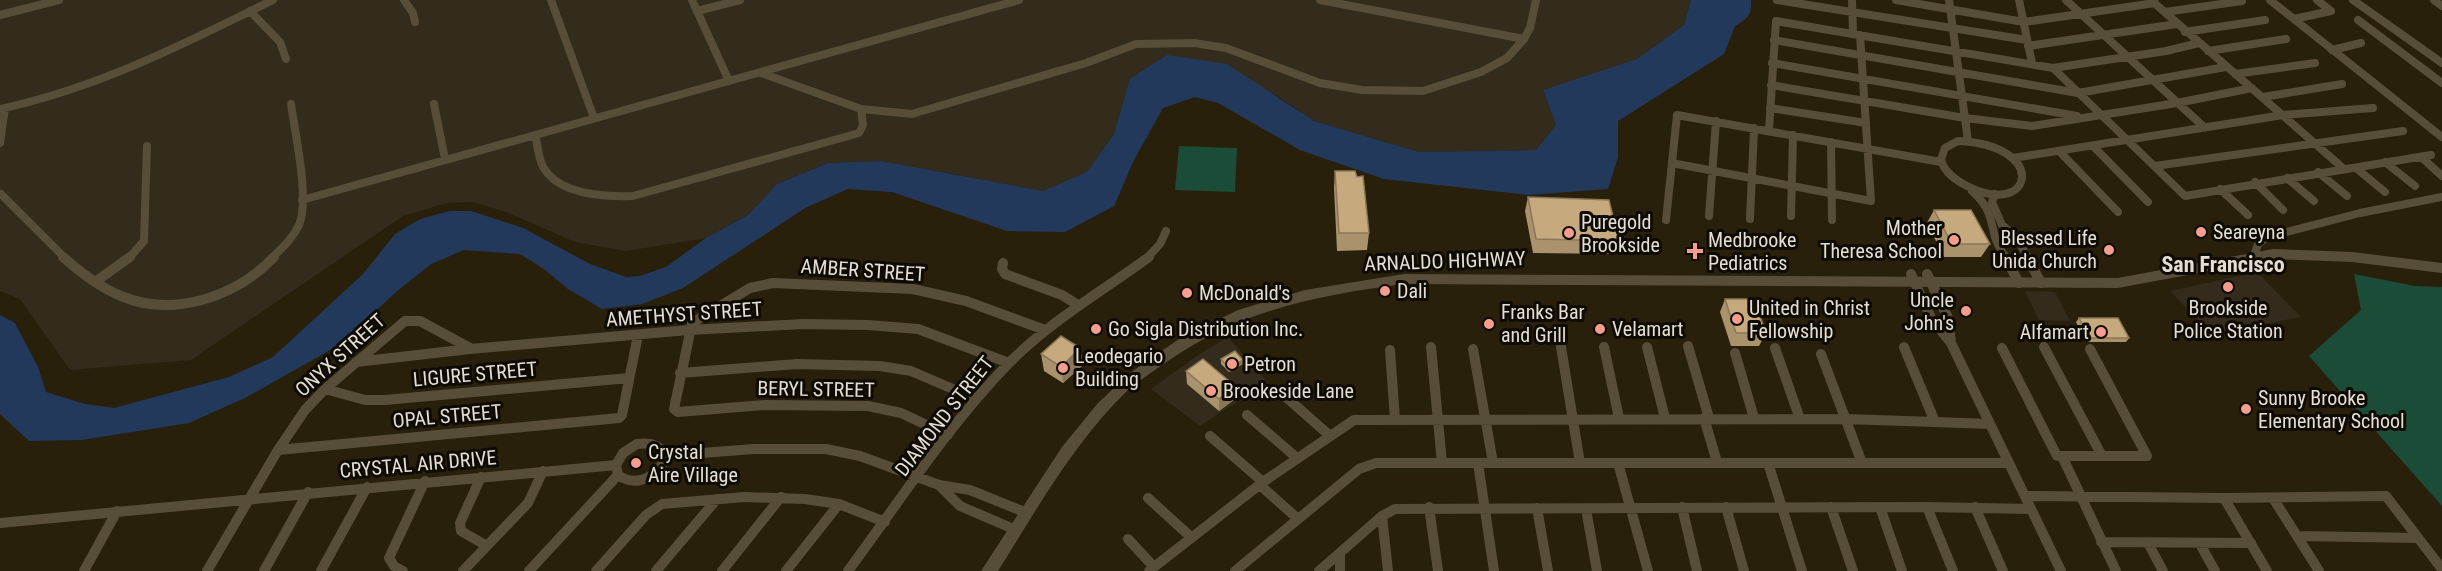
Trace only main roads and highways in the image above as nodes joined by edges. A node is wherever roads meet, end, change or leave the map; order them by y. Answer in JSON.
{"nodes":[{"id":1,"x":2442,"y":268,"type":"edge"},
{"id":2,"x":989,"y":571,"type":"edge"}],
"edges":[{"from":1,"to":2,"type":"main road","name":"ARNALDO HIGHWAY"}]}
